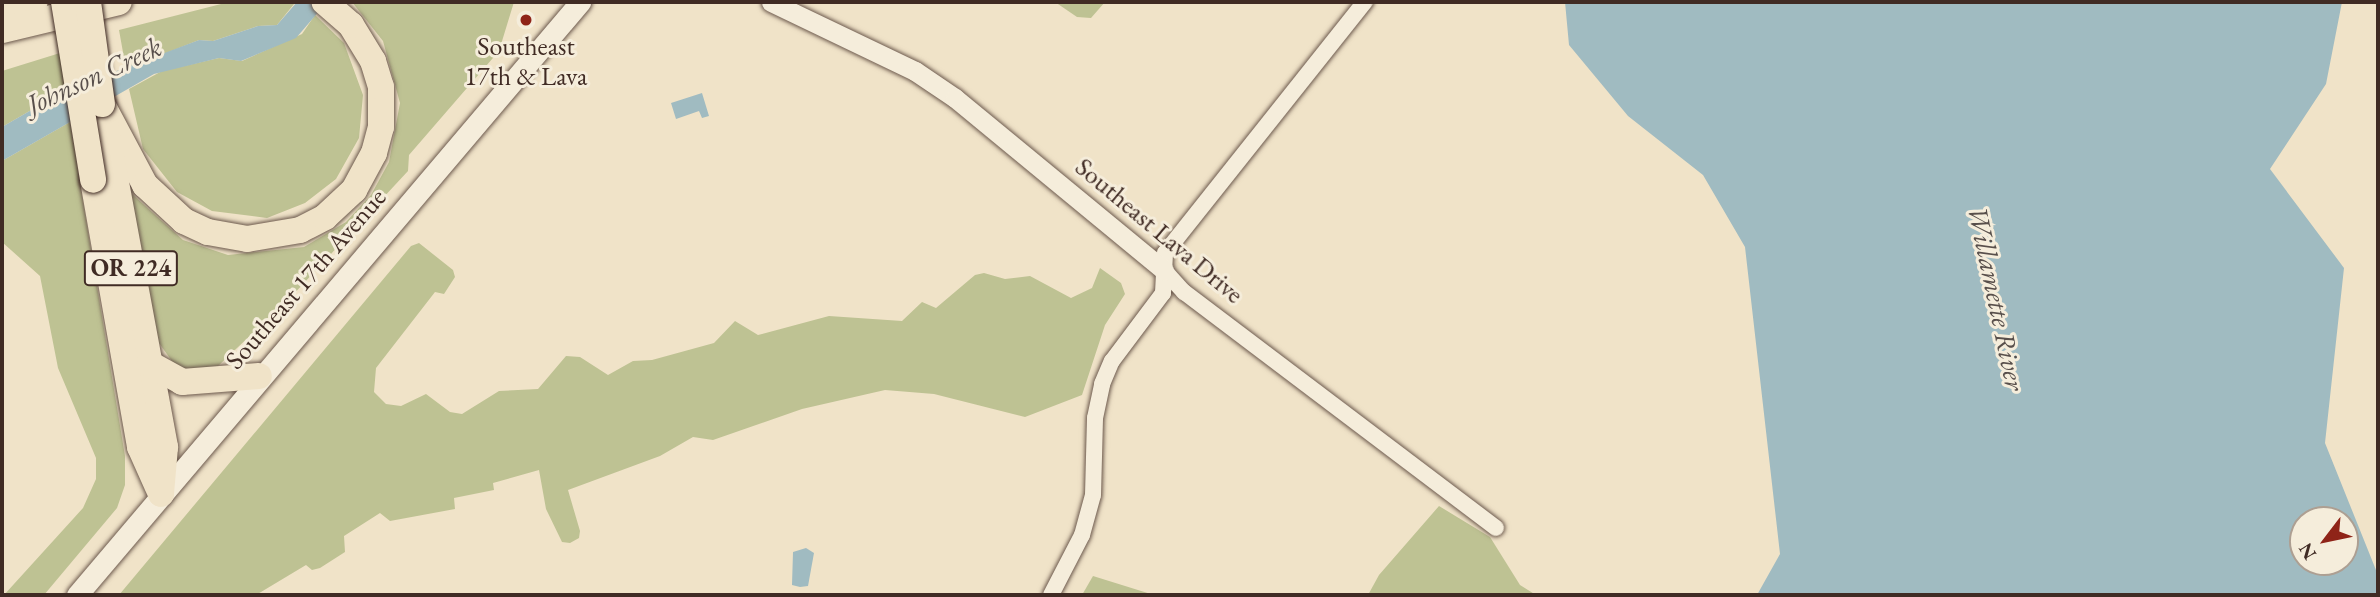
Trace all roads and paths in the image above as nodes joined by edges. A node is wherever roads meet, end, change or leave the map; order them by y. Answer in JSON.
{"nodes":[{"id":1,"x":36,"y":2,"type":"edge"},
{"id":2,"x":64,"y":2,"type":"edge"},
{"id":3,"x":88,"y":2,"type":"edge"},
{"id":4,"x":119,"y":2,"type":"edge"},
{"id":5,"x":325,"y":2,"type":"edge"},
{"id":6,"x":580,"y":2,"type":"edge"},
{"id":7,"x":771,"y":2,"type":"edge"},
{"id":8,"x":1365,"y":2,"type":"edge"},
{"id":9,"x":2,"y":15,"type":"edge"},
{"id":10,"x":2,"y":30,"type":"edge"},
{"id":11,"x":112,"y":172,"type":"junction"},
{"id":12,"x":1164,"y":270,"type":"junction"},
{"id":13,"x":150,"y":365,"type":"junction"},
{"id":14,"x":259,"y":376,"type":"junction"},
{"id":15,"x":161,"y":494,"type":"junction"},
{"id":16,"x":1496,"y":528,"type":"dead end"},
{"id":17,"x":77,"y":595,"type":"edge"},
{"id":18,"x":1051,"y":595,"type":"edge"}],
"edges":[{"from":1,"to":9,"type":"main road"},
{"from":2,"to":11,"type":"highway","number":"OR 224","bridge":true},
{"from":3,"to":11,"type":"highway","bridge":true},
{"from":4,"to":10,"type":"highway"},
{"from":5,"to":11,"type":"highway"},
{"from":6,"to":14,"type":"main road","name":"Southeast 17th Avenue"},
{"from":7,"to":12,"type":"street","name":"Southeast Lava Drive"},
{"from":8,"to":12,"type":"street"},
{"from":11,"to":13,"type":"highway","number":"OR 224"},
{"from":11,"to":15,"type":"highway","number":"OR 224"},
{"from":12,"to":16,"type":"street","name":"Southeast Lava Drive"},
{"from":12,"to":18,"type":"street"},
{"from":13,"to":14,"type":"highway"},
{"from":13,"to":15,"type":"highway","number":"OR 224"},
{"from":14,"to":15,"type":"main road","name":"Southeast 17th Avenue"},
{"from":15,"to":17,"type":"main road","name":"Southeast 17th Avenue"}]}
